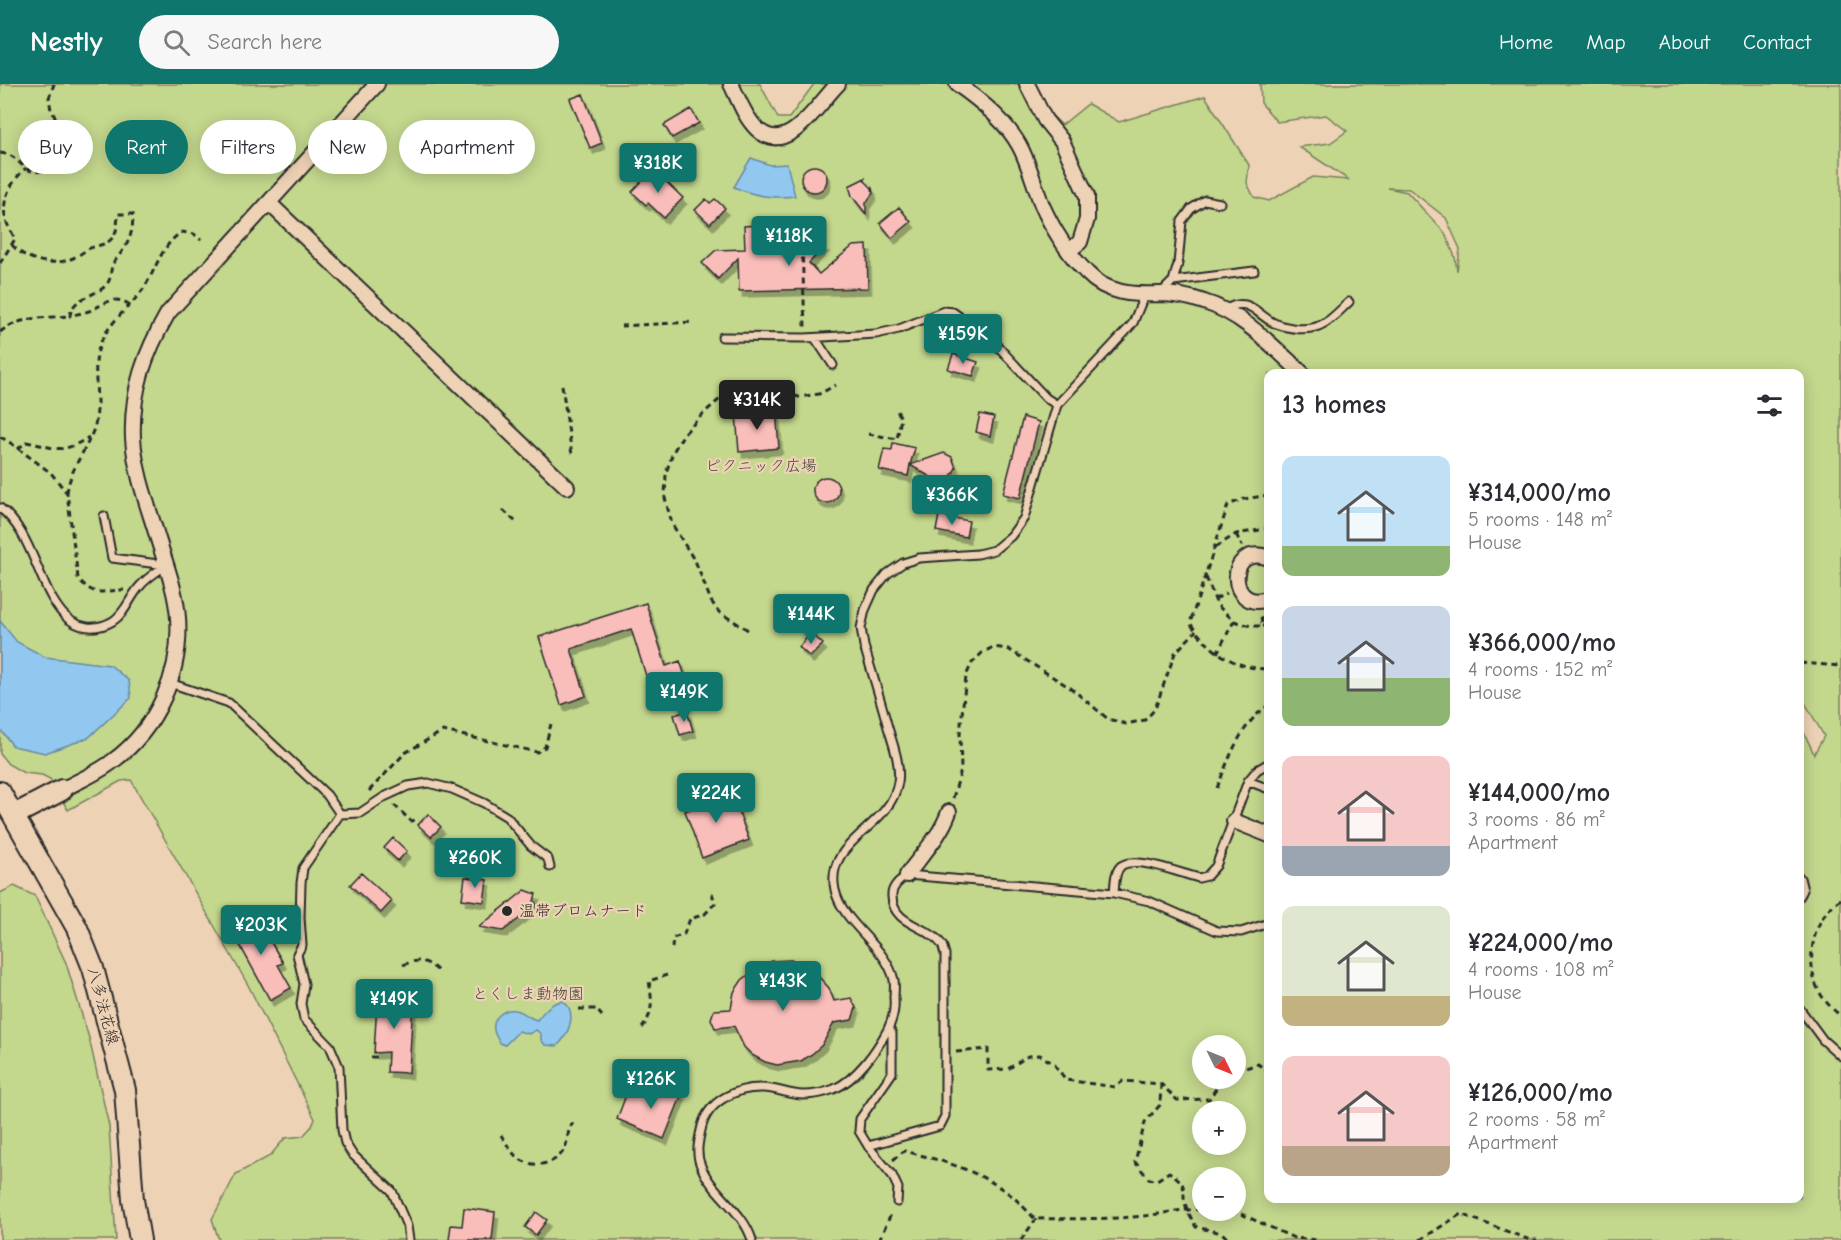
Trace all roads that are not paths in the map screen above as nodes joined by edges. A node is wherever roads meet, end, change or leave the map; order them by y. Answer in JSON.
{"nodes":[{"id":1,"x":377,"y":84,"type":"edge"},
{"id":2,"x":731,"y":84,"type":"edge"},
{"id":3,"x":838,"y":84,"type":"edge"},
{"id":4,"x":957,"y":84,"type":"edge"},
{"id":5,"x":1027,"y":84,"type":"edge"},
{"id":6,"x":1220,"y":203,"type":"dead end"},
{"id":7,"x":269,"y":204,"type":"junction"},
{"id":8,"x":1070,"y":250,"type":"junction"},
{"id":9,"x":1254,"y":271,"type":"dead end"},
{"id":10,"x":1173,"y":281,"type":"junction"},
{"id":11,"x":1160,"y":294,"type":"junction"},
{"id":12,"x":1144,"y":296,"type":"junction"},
{"id":13,"x":1349,"y":302,"type":"dead end"},
{"id":14,"x":1225,"y":310,"type":"junction"},
{"id":15,"x":722,"y":337,"type":"dead end"},
{"id":16,"x":814,"y":338,"type":"junction"},
{"id":17,"x":833,"y":365,"type":"dead end"},
{"id":18,"x":1297,"y":369,"type":"edge"},
{"id":19,"x":1057,"y":405,"type":"junction"},
{"id":20,"x":567,"y":487,"type":"dead end"},
{"id":21,"x":0,"y":508,"type":"edge"},
{"id":22,"x":104,"y":516,"type":"dead end"},
{"id":23,"x":1264,"y":556,"type":"edge"},
{"id":24,"x":166,"y":565,"type":"junction"},
{"id":25,"x":1264,"y":599,"type":"edge"},
{"id":26,"x":170,"y":683,"type":"junction"},
{"id":27,"x":1264,"y":765,"type":"edge"},
{"id":28,"x":1248,"y":781,"type":"junction"},
{"id":29,"x":1264,"y":787,"type":"edge"},
{"id":30,"x":62,"y":790,"type":"joint"},
{"id":31,"x":0,"y":792,"type":"edge"},
{"id":32,"x":949,"y":812,"type":"road end"},
{"id":33,"x":339,"y":814,"type":"junction"},
{"id":34,"x":15,"y":815,"type":"junction"},
{"id":35,"x":1234,"y":821,"type":"junction"},
{"id":36,"x":1264,"y":833,"type":"edge"},
{"id":37,"x":550,"y":867,"type":"dead end"},
{"id":38,"x":907,"y":875,"type":"junction"},
{"id":39,"x":1114,"y":893,"type":"junction"},
{"id":40,"x":1264,"y":925,"type":"edge"},
{"id":41,"x":1804,"y":1014,"type":"edge"},
{"id":42,"x":889,"y":1028,"type":"junction"},
{"id":43,"x":1841,"y":1056,"type":"edge"},
{"id":44,"x":868,"y":1146,"type":"junction"},
{"id":45,"x":897,"y":1202,"type":"road end"},
{"id":46,"x":140,"y":1240,"type":"edge"},
{"id":47,"x":409,"y":1240,"type":"edge"},
{"id":48,"x":752,"y":1240,"type":"edge"}],
"edges":[{"from":1,"to":7,"type":"street"},
{"from":2,"to":3,"type":"street"},
{"from":4,"to":8,"type":"street"},
{"from":5,"to":8,"type":"street"},
{"from":6,"to":10,"type":"lane"},
{"from":7,"to":20,"type":"street"},
{"from":7,"to":24,"type":"street"},
{"from":8,"to":12,"type":"street"},
{"from":9,"to":10,"type":"lane"},
{"from":10,"to":11,"type":"lane"},
{"from":11,"to":12,"type":"street"},
{"from":11,"to":14,"type":"street"},
{"from":12,"to":19,"type":"lane"},
{"from":13,"to":14,"type":"lane"},
{"from":14,"to":18,"type":"street"},
{"from":15,"to":16,"type":"lane"},
{"from":16,"to":17,"type":"lane"},
{"from":16,"to":19,"type":"lane"},
{"from":19,"to":42,"type":"lane"},
{"from":21,"to":24,"type":"lane"},
{"from":22,"to":24,"type":"lane"},
{"from":23,"to":25,"type":"street"},
{"from":24,"to":26,"type":"street"},
{"from":26,"to":30,"type":"street"},
{"from":26,"to":33,"type":"lane"},
{"from":27,"to":28,"type":"lane"},
{"from":28,"to":29,"type":"lane"},
{"from":28,"to":35,"type":"lane"},
{"from":30,"to":34,"type":"main road"},
{"from":31,"to":34,"type":"main road","name":"八多法花線"},
{"from":32,"to":38,"type":"street"},
{"from":33,"to":37,"type":"lane"},
{"from":33,"to":47,"type":"lane"},
{"from":34,"to":46,"type":"main road","name":"八多法花線"},
{"from":35,"to":36,"type":"street"},
{"from":35,"to":39,"type":"lane"},
{"from":38,"to":39,"type":"lane"},
{"from":38,"to":44,"type":"lane"},
{"from":39,"to":40,"type":"lane"},
{"from":41,"to":43,"type":"lane"},
{"from":42,"to":44,"type":"lane"},
{"from":42,"to":48,"type":"lane"},
{"from":44,"to":45,"type":"lane"}]}
